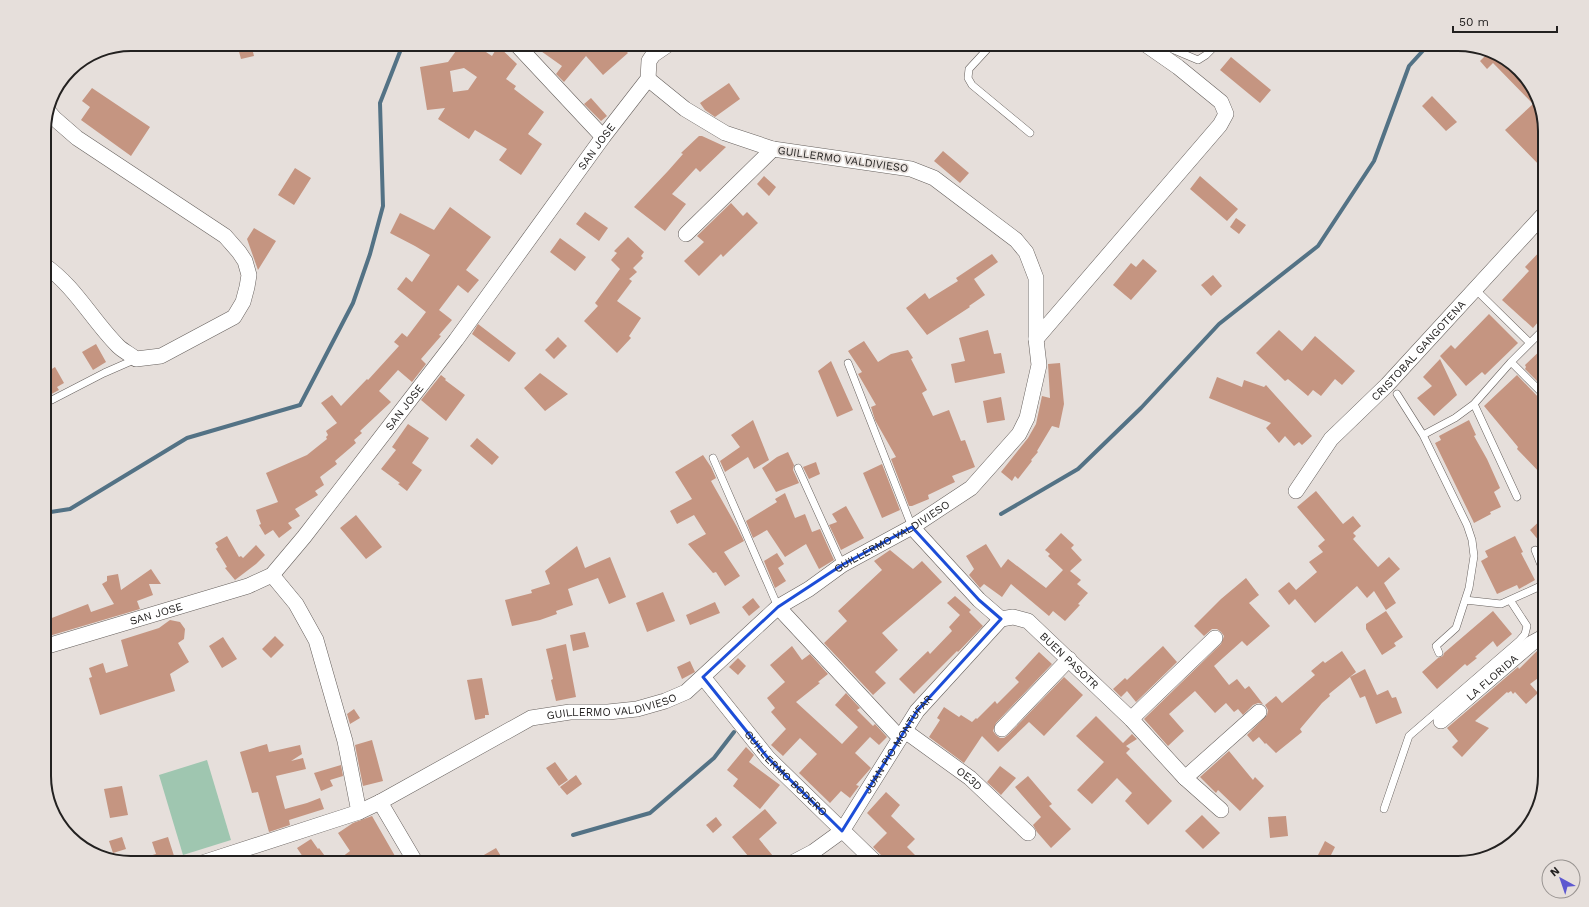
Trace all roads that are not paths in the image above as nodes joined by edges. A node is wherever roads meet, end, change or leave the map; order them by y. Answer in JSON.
{"nodes":[{"id":1,"x":523,"y":51,"type":"edge"},
{"id":2,"x":659,"y":51,"type":"edge"},
{"id":3,"x":986,"y":51,"type":"edge"},
{"id":4,"x":1155,"y":51,"type":"edge"},
{"id":5,"x":1177,"y":51,"type":"edge"},
{"id":6,"x":1210,"y":51,"type":"edge"},
{"id":7,"x":648,"y":80,"type":"junction"},
{"id":8,"x":53,"y":117,"type":"edge"},
{"id":9,"x":1030,"y":132,"type":"dead end"},
{"id":10,"x":603,"y":137,"type":"junction"},
{"id":11,"x":773,"y":149,"type":"junction"},
{"id":12,"x":1538,"y":222,"type":"edge"},
{"id":13,"x":686,"y":234,"type":"dead end"},
{"id":14,"x":51,"y":270,"type":"edge"},
{"id":15,"x":1475,"y":289,"type":"junction"},
{"id":16,"x":1538,"y":335,"type":"edge"},
{"id":17,"x":1036,"y":339,"type":"junction"},
{"id":18,"x":1530,"y":343,"type":"junction"},
{"id":19,"x":136,"y":358,"type":"junction"},
{"id":20,"x":1511,"y":362,"type":"junction"},
{"id":21,"x":848,"y":363,"type":"dead end"},
{"id":22,"x":1538,"y":389,"type":"edge"},
{"id":23,"x":1397,"y":394,"type":"dead end"},
{"id":24,"x":51,"y":400,"type":"edge"},
{"id":25,"x":1474,"y":404,"type":"junction"},
{"id":26,"x":1423,"y":435,"type":"junction"},
{"id":27,"x":713,"y":458,"type":"dead end"},
{"id":28,"x":798,"y":468,"type":"dead end"},
{"id":29,"x":1296,"y":491,"type":"dead end"},
{"id":30,"x":1517,"y":497,"type":"dead end"},
{"id":31,"x":912,"y":527,"type":"junction"},
{"id":32,"x":1536,"y":550,"type":"dead end"},
{"id":33,"x":1538,"y":556,"type":"edge"},
{"id":34,"x":842,"y":565,"type":"junction"},
{"id":35,"x":272,"y":575,"type":"junction"},
{"id":36,"x":1538,"y":587,"type":"edge"},
{"id":37,"x":1465,"y":600,"type":"junction"},
{"id":38,"x":1510,"y":600,"type":"junction"},
{"id":39,"x":778,"y":607,"type":"junction"},
{"id":40,"x":1001,"y":618,"type":"junction"},
{"id":41,"x":1215,"y":638,"type":"dead end"},
{"id":42,"x":1538,"y":640,"type":"edge"},
{"id":43,"x":51,"y":645,"type":"edge"},
{"id":44,"x":1439,"y":653,"type":"dead end"},
{"id":45,"x":1069,"y":659,"type":"junction"},
{"id":46,"x":703,"y":677,"type":"junction"},
{"id":47,"x":1259,"y":712,"type":"dead end"},
{"id":48,"x":1131,"y":719,"type":"junction"},
{"id":49,"x":1441,"y":721,"type":"dead end"},
{"id":50,"x":1002,"y":729,"type":"dead end"},
{"id":51,"x":902,"y":735,"type":"junction"},
{"id":52,"x":1185,"y":778,"type":"junction"},
{"id":53,"x":380,"y":802,"type":"junction"},
{"id":54,"x":1384,"y":809,"type":"dead end"},
{"id":55,"x":1221,"y":810,"type":"dead end"},
{"id":56,"x":359,"y":812,"type":"junction"},
{"id":57,"x":842,"y":831,"type":"junction"},
{"id":58,"x":1028,"y":833,"type":"dead end"},
{"id":59,"x":224,"y":856,"type":"edge"},
{"id":60,"x":412,"y":856,"type":"edge"},
{"id":61,"x":805,"y":856,"type":"edge"},
{"id":62,"x":869,"y":856,"type":"edge"}],
"edges":[{"from":1,"to":10,"type":"street"},
{"from":2,"to":7,"type":"street"},
{"from":3,"to":9,"type":"lane"},
{"from":4,"to":17,"type":"street"},
{"from":5,"to":6,"type":"lane"},
{"from":7,"to":10,"type":"street","name":"SAN JOSE"},
{"from":7,"to":11,"type":"street","name":"GUILLERMO VALDIVIESO"},
{"from":8,"to":19,"type":"street"},
{"from":10,"to":35,"type":"street","name":"SAN JOSE"},
{"from":11,"to":13,"type":"street"},
{"from":11,"to":17,"type":"street","name":"GUILLERMO VALDIVIESO"},
{"from":12,"to":15,"type":"street","name":"CRISTOBAL GANGOTENA"},
{"from":14,"to":19,"type":"street"},
{"from":15,"to":18,"type":"lane"},
{"from":15,"to":29,"type":"street","name":"CRISTOBAL GANGOTENA"},
{"from":16,"to":18,"type":"lane"},
{"from":17,"to":31,"type":"street","name":"GUILLERMO VALDIVIESO"},
{"from":18,"to":20,"type":"lane"},
{"from":19,"to":24,"type":"lane"},
{"from":20,"to":22,"type":"lane"},
{"from":20,"to":25,"type":"lane"},
{"from":21,"to":31,"type":"lane"},
{"from":23,"to":26,"type":"lane"},
{"from":25,"to":26,"type":"lane"},
{"from":25,"to":30,"type":"lane"},
{"from":26,"to":37,"type":"lane"},
{"from":27,"to":39,"type":"lane"},
{"from":28,"to":34,"type":"lane"},
{"from":31,"to":34,"type":"street","name":"GUILLERMO VALDIVIESO"},
{"from":31,"to":40,"type":"street"},
{"from":32,"to":33,"type":"lane"},
{"from":34,"to":39,"type":"street","name":"GUILLERMO VALDIVIESO"},
{"from":35,"to":43,"type":"street","name":"SAN JOSE"},
{"from":35,"to":56,"type":"street"},
{"from":36,"to":38,"type":"lane"},
{"from":37,"to":38,"type":"lane"},
{"from":37,"to":44,"type":"lane"},
{"from":38,"to":54,"type":"lane"},
{"from":39,"to":46,"type":"street","name":"GUILLERMO VALDIVIESO"},
{"from":39,"to":51,"type":"street","name":"OE3D"},
{"from":40,"to":45,"type":"street","name":"BUEN PASOTR"},
{"from":40,"to":51,"type":"street","name":"JUAN PIO MONTUFAR"},
{"from":41,"to":48,"type":"street"},
{"from":42,"to":49,"type":"street","name":"LA FLORIDA"},
{"from":45,"to":48,"type":"street","name":"BUEN PASOTR"},
{"from":45,"to":50,"type":"street"},
{"from":46,"to":53,"type":"street","name":"GUILLERMO VALDIVIESO"},
{"from":46,"to":57,"type":"street","name":"GUILLERMO BODERO"},
{"from":47,"to":52,"type":"street"},
{"from":48,"to":52,"type":"street","name":"BUEN PASOTR"},
{"from":51,"to":57,"type":"street","name":"JUAN PIO MONTUFAR"},
{"from":51,"to":58,"type":"street","name":"OE3D"},
{"from":52,"to":55,"type":"street","name":"BUEN PASOTR"},
{"from":53,"to":56,"type":"street","name":"GUILLERMO VALDIVIESO"},
{"from":53,"to":60,"type":"street"},
{"from":56,"to":59,"type":"street","name":"GUILLERMO VALDIVIESO"},
{"from":57,"to":61,"type":"street","name":"JUAN PIO MONTUFAR"},
{"from":57,"to":62,"type":"street","name":"GUILLERMO BODERO"}]}
